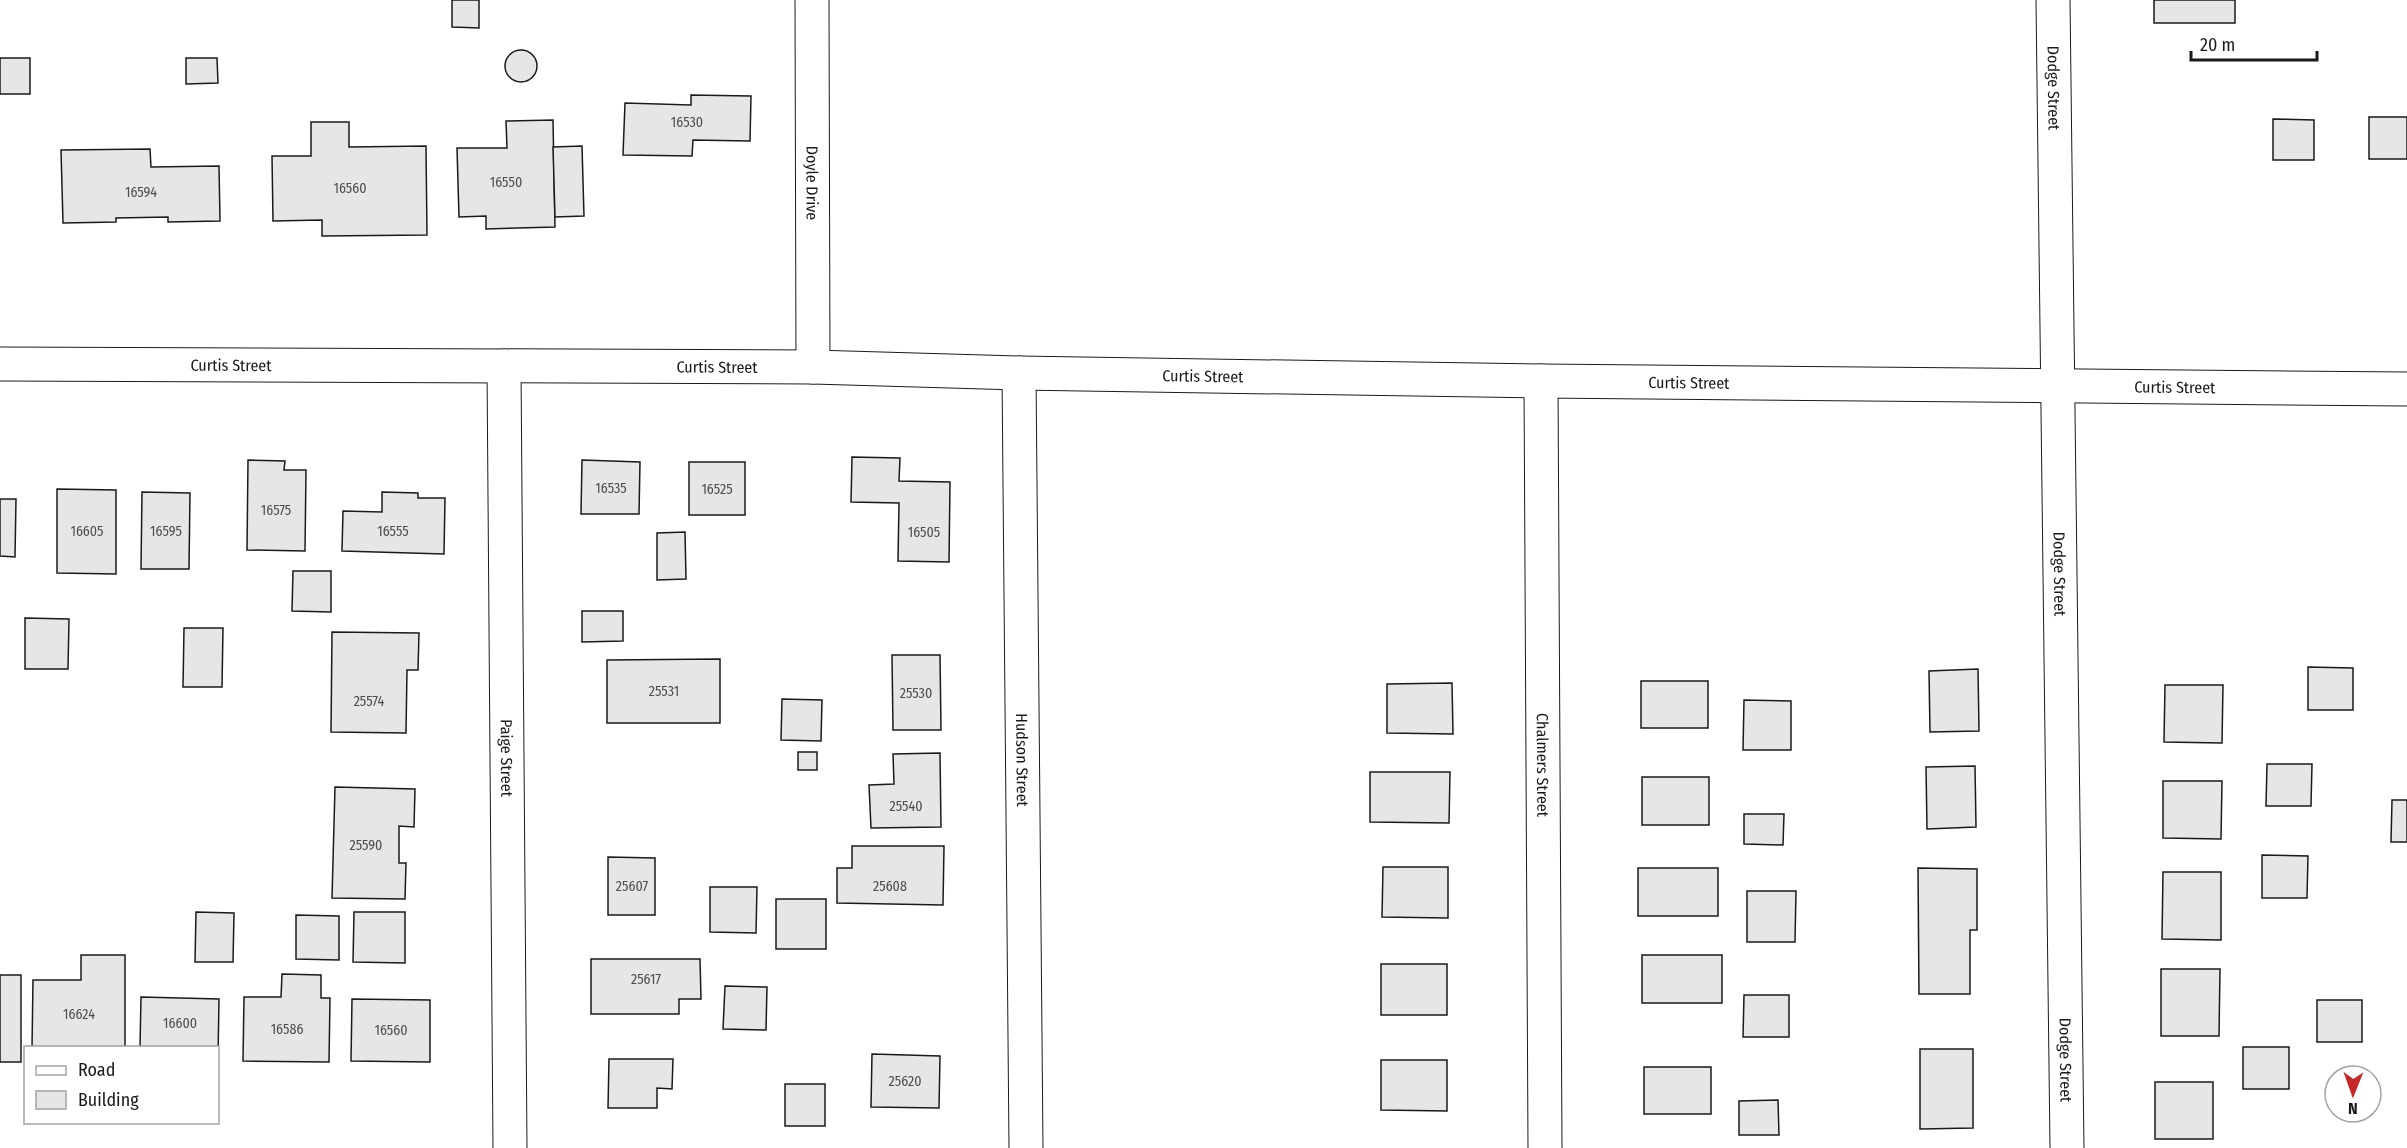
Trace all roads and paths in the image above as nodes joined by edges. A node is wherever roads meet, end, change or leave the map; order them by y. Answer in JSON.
{"nodes":[{"id":1,"x":812,"y":0,"type":"edge"},
{"id":2,"x":2053,"y":0,"type":"edge"},
{"id":3,"x":0,"y":364,"type":"edge"},
{"id":4,"x":504,"y":366,"type":"junction"},
{"id":5,"x":813,"y":367,"type":"junction"},
{"id":6,"x":1019,"y":373,"type":"junction"},
{"id":7,"x":1541,"y":381,"type":"junction"},
{"id":8,"x":2056,"y":387,"type":"junction"},
{"id":9,"x":2407,"y":389,"type":"edge"},
{"id":10,"x":510,"y":1148,"type":"edge"},
{"id":11,"x":1026,"y":1148,"type":"edge"},
{"id":12,"x":1545,"y":1148,"type":"edge"},
{"id":13,"x":2067,"y":1148,"type":"edge"}],
"edges":[{"from":1,"to":5,"type":"street","name":"Doyle Drive"},
{"from":2,"to":8,"type":"street","name":"Dodge Street"},
{"from":3,"to":4,"type":"street","name":"Curtis Street"},
{"from":4,"to":5,"type":"street","name":"Curtis Street"},
{"from":4,"to":10,"type":"street","name":"Paige Street"},
{"from":5,"to":6,"type":"street","name":"Curtis Street"},
{"from":6,"to":7,"type":"street","name":"Curtis Street"},
{"from":6,"to":11,"type":"street","name":"Hudson Street"},
{"from":7,"to":8,"type":"street","name":"Curtis Street"},
{"from":7,"to":12,"type":"street","name":"Chalmers Street"},
{"from":8,"to":9,"type":"street","name":"Curtis Street"},
{"from":8,"to":13,"type":"street","name":"Dodge Street"}]}
